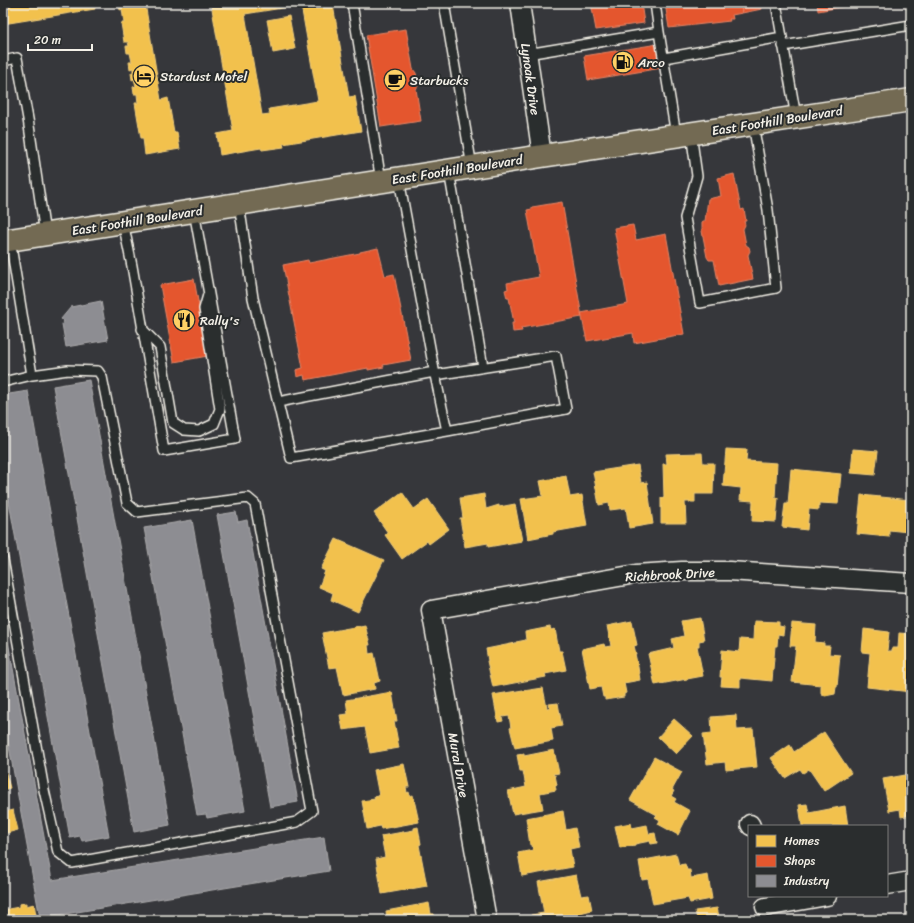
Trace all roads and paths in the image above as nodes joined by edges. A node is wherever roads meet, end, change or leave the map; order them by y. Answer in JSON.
{"nodes":[{"id":1,"x":352,"y":3,"type":"edge"},
{"id":2,"x":444,"y":3,"type":"edge"},
{"id":3,"x":520,"y":3,"type":"edge"},
{"id":4,"x":655,"y":3,"type":"edge"},
{"id":5,"x":776,"y":3,"type":"edge"},
{"id":6,"x":911,"y":25,"type":"edge"},
{"id":7,"x":660,"y":32,"type":"junction"},
{"id":8,"x":783,"y":42,"type":"junction"},
{"id":9,"x":527,"y":54,"type":"junction"},
{"id":10,"x":664,"y":58,"type":"junction"},
{"id":11,"x":3,"y":61,"type":"edge"},
{"id":12,"x":911,"y":100,"type":"edge"},
{"id":13,"x":796,"y":117,"type":"junction"},
{"id":14,"x":753,"y":124,"type":"junction"},
{"id":15,"x":684,"y":134,"type":"junction"},
{"id":16,"x":542,"y":156,"type":"junction"},
{"id":17,"x":472,"y":167,"type":"junction"},
{"id":18,"x":449,"y":171,"type":"junction"},
{"id":19,"x":390,"y":180,"type":"junction"},
{"id":20,"x":239,"y":204,"type":"junction"},
{"id":21,"x":194,"y":211,"type":"junction"},
{"id":22,"x":123,"y":222,"type":"junction"},
{"id":23,"x":45,"y":234,"type":"junction"},
{"id":24,"x":6,"y":240,"type":"edge"},
{"id":25,"x":208,"y":293,"type":"junction"},
{"id":26,"x":142,"y":329,"type":"junction"},
{"id":27,"x":483,"y":367,"type":"junction"},
{"id":28,"x":434,"y":374,"type":"junction"},
{"id":29,"x":32,"y":375,"type":"junction"},
{"id":30,"x":3,"y":382,"type":"edge"},
{"id":31,"x":278,"y":402,"type":"junction"},
{"id":32,"x":447,"y":431,"type":"junction"},
{"id":33,"x":3,"y":559,"type":"edge"},
{"id":34,"x":911,"y":584,"type":"edge"},
{"id":35,"x":431,"y":610,"type":"joint"},
{"id":36,"x":911,"y":881,"type":"edge"},
{"id":37,"x":888,"y":885,"type":"edge"},
{"id":38,"x":822,"y":897,"type":"edge"},
{"id":39,"x":765,"y":908,"type":"edge"},
{"id":40,"x":487,"y":920,"type":"edge"}],
"edges":[{"from":1,"to":19,"type":"lane"},
{"from":2,"to":17,"type":"lane"},
{"from":3,"to":9,"type":"street","name":"Lynoak Drive"},
{"from":4,"to":7,"type":"lane"},
{"from":5,"to":8,"type":"lane"},
{"from":6,"to":8,"type":"lane"},
{"from":7,"to":9,"type":"lane"},
{"from":7,"to":10,"type":"lane"},
{"from":8,"to":10,"type":"lane"},
{"from":8,"to":13,"type":"lane"},
{"from":9,"to":16,"type":"street","name":"Lynoak Drive"},
{"from":10,"to":15,"type":"lane"},
{"from":11,"to":23,"type":"lane"},
{"from":12,"to":13,"type":"main road","name":"East Foothill Boulevard"},
{"from":13,"to":14,"type":"main road","name":"East Foothill Boulevard"},
{"from":14,"to":15,"type":"main road","name":"East Foothill Boulevard"},
{"from":14,"to":15,"type":"lane"},
{"from":15,"to":16,"type":"main road","name":"East Foothill Boulevard"},
{"from":16,"to":17,"type":"main road","name":"East Foothill Boulevard"},
{"from":17,"to":18,"type":"main road","name":"East Foothill Boulevard"},
{"from":18,"to":19,"type":"main road","name":"East Foothill Boulevard"},
{"from":18,"to":27,"type":"lane"},
{"from":19,"to":20,"type":"main road","name":"East Foothill Boulevard"},
{"from":19,"to":28,"type":"lane"},
{"from":20,"to":21,"type":"main road","name":"East Foothill Boulevard"},
{"from":20,"to":31,"type":"lane"},
{"from":21,"to":22,"type":"main road","name":"East Foothill Boulevard"},
{"from":21,"to":25,"type":"lane"},
{"from":22,"to":23,"type":"main road","name":"East Foothill Boulevard"},
{"from":22,"to":26,"type":"lane"},
{"from":23,"to":24,"type":"main road","name":"East Foothill Boulevard"},
{"from":24,"to":29,"type":"lane"},
{"from":25,"to":26,"type":"lane"},
{"from":25,"to":26,"type":"lane"},
{"from":27,"to":28,"type":"lane"},
{"from":27,"to":32,"type":"lane"},
{"from":28,"to":31,"type":"lane"},
{"from":28,"to":32,"type":"lane"},
{"from":29,"to":30,"type":"lane"},
{"from":29,"to":33,"type":"lane"},
{"from":31,"to":32,"type":"lane"},
{"from":34,"to":35,"type":"street","name":"Richbrook Drive"},
{"from":35,"to":40,"type":"street","name":"Mural Drive"},
{"from":36,"to":37,"type":"street"},
{"from":38,"to":39,"type":"street"}]}
